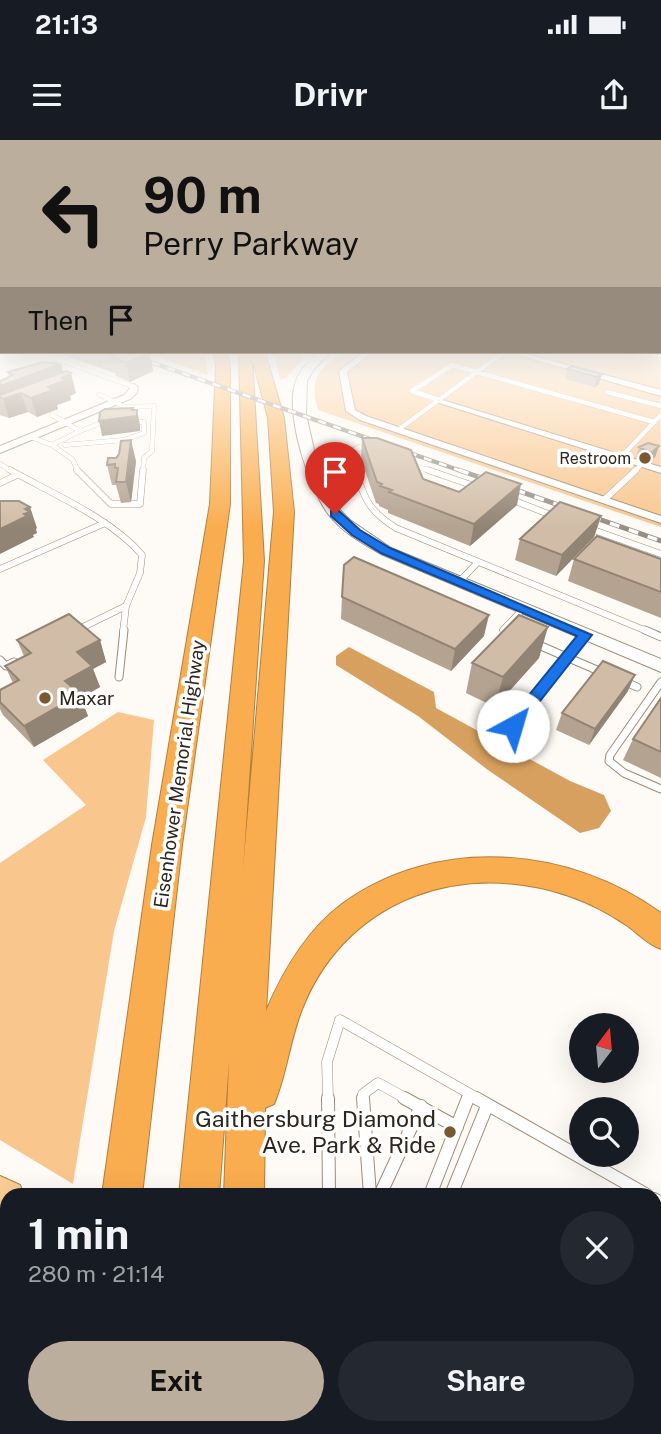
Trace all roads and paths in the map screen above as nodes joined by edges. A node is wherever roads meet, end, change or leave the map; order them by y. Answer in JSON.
{"nodes":[{"id":1,"x":105,"y":406,"type":"edge"},
{"id":2,"x":124,"y":406,"type":"edge"},
{"id":3,"x":143,"y":406,"type":"edge"},
{"id":4,"x":154,"y":406,"type":"edge"},
{"id":5,"x":222,"y":406,"type":"edge"},
{"id":6,"x":249,"y":406,"type":"edge"},
{"id":7,"x":272,"y":406,"type":"edge"},
{"id":8,"x":300,"y":406,"type":"edge"},
{"id":9,"x":350,"y":406,"type":"edge"},
{"id":10,"x":430,"y":406,"type":"edge"},
{"id":11,"x":459,"y":406,"type":"edge"},
{"id":12,"x":600,"y":406,"type":"edge"},
{"id":13,"x":52,"y":415,"type":"dead end"},
{"id":14,"x":661,"y":415,"type":"edge"},
{"id":15,"x":153,"y":417,"type":"junction"},
{"id":16,"x":125,"y":422,"type":"edge"},
{"id":17,"x":654,"y":422,"type":"junction"},
{"id":18,"x":65,"y":423,"type":"junction"},
{"id":19,"x":115,"y":423,"type":"edge"},
{"id":20,"x":97,"y":424,"type":"junction"},
{"id":21,"x":398,"y":430,"type":"junction"},
{"id":22,"x":80,"y":431,"type":"junction"},
{"id":23,"x":153,"y":434,"type":"junction"},
{"id":24,"x":31,"y":437,"type":"junction"},
{"id":25,"x":52,"y":445,"type":"junction"},
{"id":26,"x":65,"y":445,"type":"junction"},
{"id":27,"x":0,"y":450,"type":"edge"},
{"id":28,"x":383,"y":455,"type":"edge"},
{"id":29,"x":621,"y":457,"type":"junction"},
{"id":30,"x":407,"y":463,"type":"edge"},
{"id":31,"x":0,"y":464,"type":"edge"},
{"id":32,"x":642,"y":464,"type":"junction"},
{"id":33,"x":661,"y":470,"type":"edge"},
{"id":34,"x":430,"y":471,"type":"junction"},
{"id":35,"x":18,"y":475,"type":"junction"},
{"id":36,"x":0,"y":483,"type":"edge"},
{"id":37,"x":465,"y":483,"type":"junction"},
{"id":38,"x":435,"y":484,"type":"edge"},
{"id":39,"x":456,"y":488,"type":"edge"},
{"id":40,"x":489,"y":492,"type":"edge"},
{"id":41,"x":501,"y":496,"type":"edge"},
{"id":42,"x":604,"y":500,"type":"junction"},
{"id":43,"x":560,"y":518,"type":"edge"},
{"id":44,"x":661,"y":520,"type":"edge"},
{"id":45,"x":105,"y":523,"type":"junction"},
{"id":46,"x":585,"y":527,"type":"edge"},
{"id":47,"x":661,"y":554,"type":"edge"},
{"id":48,"x":477,"y":563,"type":"junction"},
{"id":49,"x":0,"y":569,"type":"edge"},
{"id":50,"x":459,"y":582,"type":"junction"},
{"id":51,"x":126,"y":606,"type":"junction"},
{"id":52,"x":523,"y":609,"type":"junction"},
{"id":53,"x":503,"y":630,"type":"edge"},
{"id":54,"x":586,"y":635,"type":"junction"},
{"id":55,"x":66,"y":636,"type":"edge"},
{"id":56,"x":661,"y":637,"type":"edge"},
{"id":57,"x":530,"y":641,"type":"edge"},
{"id":58,"x":567,"y":657,"type":"junction"},
{"id":59,"x":0,"y":660,"type":"edge"},
{"id":60,"x":18,"y":660,"type":"edge"},
{"id":61,"x":661,"y":666,"type":"edge"},
{"id":62,"x":119,"y":677,"type":"dead end"},
{"id":63,"x":661,"y":682,"type":"edge"},
{"id":64,"x":637,"y":687,"type":"edge"},
{"id":65,"x":657,"y":696,"type":"edge"},
{"id":66,"x":513,"y":726,"type":"dead end"},
{"id":67,"x":661,"y":789,"type":"edge"},
{"id":68,"x":661,"y":934,"type":"edge"},
{"id":69,"x":469,"y":1096,"type":"junction"},
{"id":70,"x":487,"y":1106,"type":"junction"},
{"id":71,"x":421,"y":1107,"type":"junction"},
{"id":72,"x":457,"y":1126,"type":"junction"},
{"id":73,"x":200,"y":1182,"type":"edge"},
{"id":74,"x":123,"y":1188,"type":"edge"},
{"id":75,"x":245,"y":1188,"type":"edge"},
{"id":76,"x":246,"y":1188,"type":"edge"},
{"id":77,"x":330,"y":1188,"type":"edge"},
{"id":78,"x":370,"y":1188,"type":"edge"},
{"id":79,"x":383,"y":1188,"type":"edge"},
{"id":80,"x":433,"y":1188,"type":"edge"},
{"id":81,"x":454,"y":1188,"type":"edge"},
{"id":82,"x":634,"y":1188,"type":"edge"}],
"edges":[{"from":1,"to":18,"type":"street"},
{"from":2,"to":3,"type":"lane"},
{"from":4,"to":15,"type":"lane"},
{"from":5,"to":74,"type":"highway","name":"Eisenhower Memorial Highway"},
{"from":6,"to":73,"type":"highway"},
{"from":7,"to":75,"type":"highway"},
{"from":8,"to":50,"type":"street"},
{"from":9,"to":21,"type":"street"},
{"from":10,"to":21,"type":"lane"},
{"from":11,"to":29,"type":"street"},
{"from":12,"to":17,"type":"lane"},
{"from":13,"to":18,"type":"lane"},
{"from":14,"to":17,"type":"lane"},
{"from":15,"to":20,"type":"lane"},
{"from":15,"to":23,"type":"lane"},
{"from":16,"to":26,"type":"lane"},
{"from":17,"to":29,"type":"lane"},
{"from":18,"to":22,"type":"lane"},
{"from":18,"to":24,"type":"street"},
{"from":19,"to":20,"type":"lane"},
{"from":20,"to":22,"type":"lane"},
{"from":21,"to":42,"type":"street"},
{"from":22,"to":25,"type":"lane"},
{"from":23,"to":25,"type":"lane"},
{"from":23,"to":26,"type":"lane"},
{"from":24,"to":25,"type":"lane"},
{"from":24,"to":27,"type":"street"},
{"from":25,"to":26,"type":"lane"},
{"from":28,"to":48,"type":"lane"},
{"from":29,"to":32,"type":"street"},
{"from":30,"to":34,"type":"lane"},
{"from":31,"to":35,"type":"lane"},
{"from":32,"to":33,"type":"street"},
{"from":32,"to":42,"type":"lane"},
{"from":34,"to":37,"type":"lane"},
{"from":34,"to":38,"type":"lane"},
{"from":35,"to":36,"type":"lane"},
{"from":35,"to":45,"type":"lane"},
{"from":37,"to":39,"type":"lane"},
{"from":37,"to":40,"type":"lane"},
{"from":41,"to":43,"type":"lane"},
{"from":42,"to":44,"type":"street"},
{"from":45,"to":49,"type":"lane"},
{"from":45,"to":51,"type":"lane"},
{"from":46,"to":47,"type":"lane"},
{"from":48,"to":50,"type":"lane"},
{"from":48,"to":56,"type":"lane"},
{"from":50,"to":52,"type":"street"},
{"from":51,"to":55,"type":"lane"},
{"from":51,"to":62,"type":"lane"},
{"from":52,"to":53,"type":"lane"},
{"from":52,"to":54,"type":"street"},
{"from":54,"to":58,"type":"lane"},
{"from":54,"to":61,"type":"street"},
{"from":57,"to":58,"type":"lane"},
{"from":58,"to":64,"type":"lane"},
{"from":58,"to":66,"type":"lane"},
{"from":59,"to":60,"type":"lane"},
{"from":63,"to":65,"type":"lane"},
{"from":65,"to":67,"type":"lane"},
{"from":68,"to":76,"type":"highway"},
{"from":69,"to":70,"type":"lane"},
{"from":69,"to":72,"type":"lane"},
{"from":69,"to":77,"type":"lane"},
{"from":70,"to":81,"type":"lane"},
{"from":70,"to":82,"type":"lane"},
{"from":71,"to":72,"type":"lane"},
{"from":71,"to":78,"type":"lane"},
{"from":71,"to":79,"type":"lane"},
{"from":72,"to":80,"type":"lane"}]}
